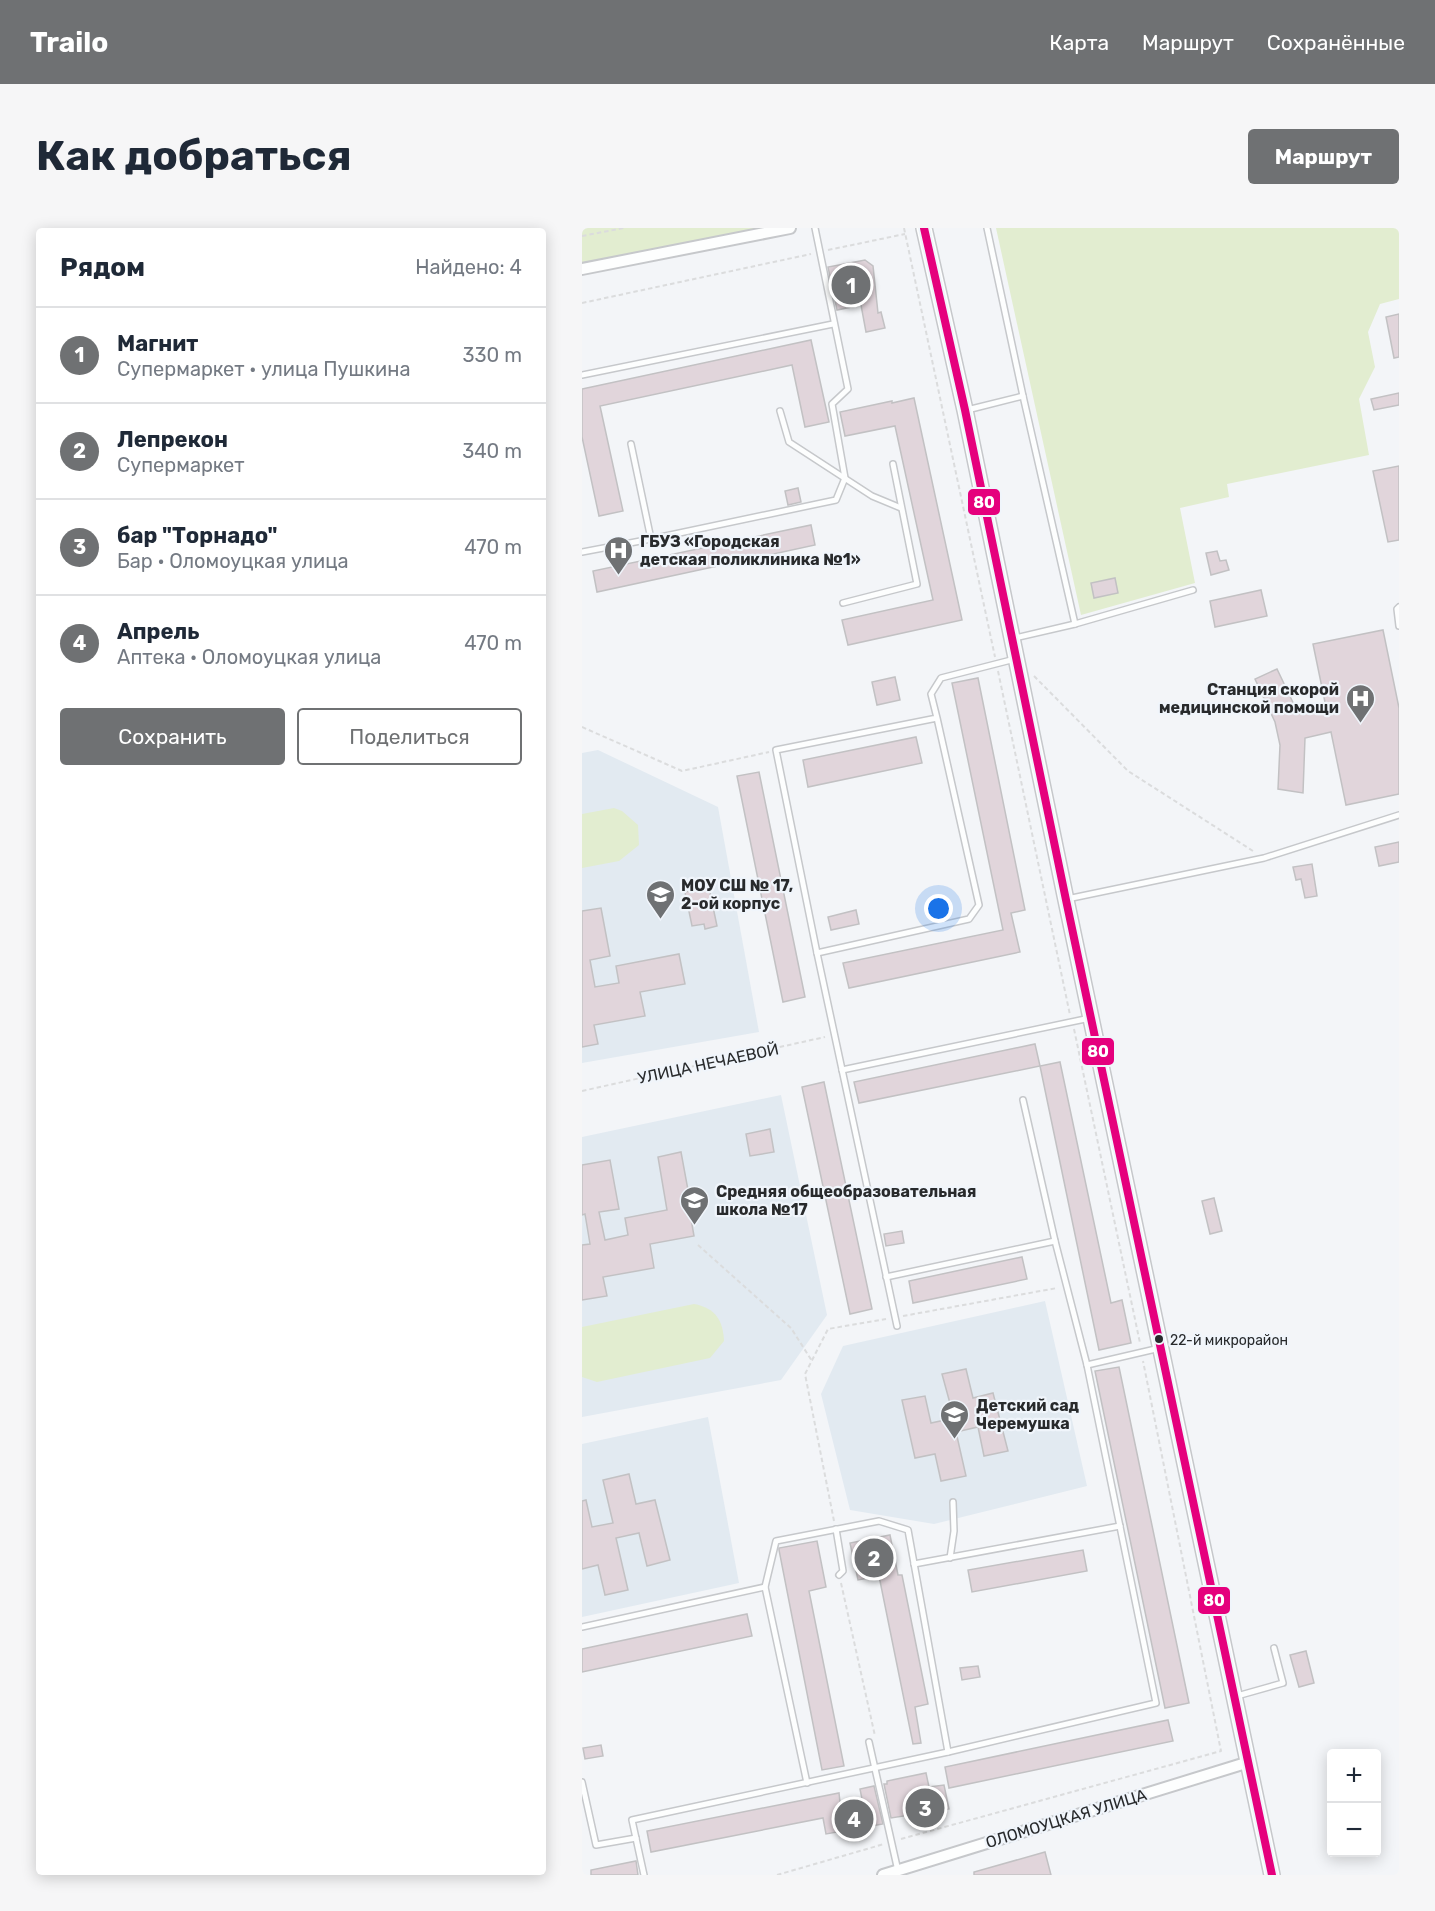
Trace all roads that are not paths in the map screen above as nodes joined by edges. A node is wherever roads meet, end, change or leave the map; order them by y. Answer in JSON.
{"nodes":[{"id":1,"x":790,"y":228,"type":"edge"},
{"id":2,"x":815,"y":228,"type":"edge"},
{"id":3,"x":924,"y":228,"type":"edge"},
{"id":4,"x":987,"y":228,"type":"edge"},
{"id":5,"x":582,"y":268,"type":"edge"},
{"id":6,"x":833,"y":324,"type":"junction"},
{"id":7,"x":582,"y":375,"type":"edge"},
{"id":8,"x":1023,"y":396,"type":"junction"},
{"id":9,"x":965,"y":410,"type":"junction"},
{"id":10,"x":780,"y":411,"type":"dead end"},
{"id":11,"x":631,"y":444,"type":"dead end"},
{"id":12,"x":893,"y":464,"type":"dead end"},
{"id":13,"x":845,"y":478,"type":"junction"},
{"id":14,"x":901,"y":508,"type":"junction"},
{"id":15,"x":651,"y":539,"type":"junction"},
{"id":16,"x":582,"y":552,"type":"edge"},
{"id":17,"x":1193,"y":590,"type":"dead end"},
{"id":18,"x":843,"y":603,"type":"dead end"},
{"id":19,"x":1399,"y":607,"type":"edge"},
{"id":20,"x":1075,"y":624,"type":"junction"},
{"id":21,"x":1399,"y":626,"type":"edge"},
{"id":22,"x":1013,"y":639,"type":"junction"},
{"id":23,"x":1017,"y":659,"type":"junction"},
{"id":24,"x":937,"y":718,"type":"junction"},
{"id":25,"x":1399,"y":815,"type":"edge"},
{"id":26,"x":1066,"y":900,"type":"junction"},
{"id":27,"x":817,"y":953,"type":"junction"},
{"id":28,"x":1091,"y":1018,"type":"junction"},
{"id":29,"x":842,"y":1070,"type":"junction"},
{"id":30,"x":1023,"y":1100,"type":"dead end"},
{"id":31,"x":1055,"y":1241,"type":"junction"},
{"id":32,"x":886,"y":1277,"type":"junction"},
{"id":33,"x":897,"y":1326,"type":"dead end"},
{"id":34,"x":1161,"y":1348,"type":"junction"},
{"id":35,"x":1087,"y":1365,"type":"junction"},
{"id":36,"x":953,"y":1502,"type":"dead end"},
{"id":37,"x":1120,"y":1526,"type":"junction"},
{"id":38,"x":836,"y":1529,"type":"junction"},
{"id":39,"x":950,"y":1558,"type":"junction"},
{"id":40,"x":914,"y":1564,"type":"junction"},
{"id":41,"x":839,"y":1575,"type":"road end"},
{"id":42,"x":765,"y":1587,"type":"junction"},
{"id":43,"x":582,"y":1627,"type":"edge"},
{"id":44,"x":1275,"y":1648,"type":"dead end"},
{"id":45,"x":1235,"y":1697,"type":"junction"},
{"id":46,"x":869,"y":1742,"type":"road end"},
{"id":47,"x":948,"y":1752,"type":"junction"},
{"id":48,"x":1249,"y":1762,"type":"junction"},
{"id":49,"x":875,"y":1768,"type":"junction"},
{"id":50,"x":582,"y":1782,"type":"edge"},
{"id":51,"x":807,"y":1783,"type":"junction"},
{"id":52,"x":636,"y":1838,"type":"junction"},
{"id":53,"x":892,"y":1873,"type":"edge"},
{"id":54,"x":644,"y":1875,"type":"edge"},
{"id":55,"x":1272,"y":1875,"type":"edge"}],
"edges":[{"from":1,"to":5,"type":"street"},
{"from":2,"to":6,"type":"lane"},
{"from":3,"to":9,"type":"street"},
{"from":4,"to":8,"type":"lane"},
{"from":6,"to":7,"type":"lane"},
{"from":6,"to":13,"type":"lane"},
{"from":8,"to":9,"type":"lane"},
{"from":8,"to":20,"type":"lane"},
{"from":9,"to":22,"type":"street"},
{"from":10,"to":13,"type":"lane"},
{"from":11,"to":15,"type":"lane"},
{"from":12,"to":14,"type":"lane"},
{"from":13,"to":14,"type":"lane"},
{"from":13,"to":15,"type":"lane"},
{"from":14,"to":18,"type":"lane"},
{"from":15,"to":16,"type":"lane"},
{"from":17,"to":20,"type":"lane"},
{"from":19,"to":21,"type":"lane"},
{"from":20,"to":22,"type":"lane"},
{"from":22,"to":23,"type":"street"},
{"from":23,"to":24,"type":"lane"},
{"from":23,"to":26,"type":"street"},
{"from":24,"to":27,"type":"lane"},
{"from":24,"to":27,"type":"lane"},
{"from":25,"to":26,"type":"lane"},
{"from":26,"to":28,"type":"street"},
{"from":27,"to":29,"type":"lane"},
{"from":28,"to":29,"type":"lane"},
{"from":28,"to":34,"type":"street"},
{"from":29,"to":32,"type":"lane"},
{"from":30,"to":31,"type":"lane"},
{"from":31,"to":32,"type":"lane"},
{"from":31,"to":35,"type":"lane"},
{"from":32,"to":33,"type":"lane"},
{"from":34,"to":35,"type":"lane"},
{"from":34,"to":45,"type":"street"},
{"from":35,"to":37,"type":"lane"},
{"from":36,"to":39,"type":"lane"},
{"from":37,"to":39,"type":"lane"},
{"from":37,"to":47,"type":"lane"},
{"from":38,"to":40,"type":"lane"},
{"from":38,"to":41,"type":"lane"},
{"from":38,"to":42,"type":"lane"},
{"from":39,"to":40,"type":"lane"},
{"from":40,"to":47,"type":"lane"},
{"from":42,"to":43,"type":"lane"},
{"from":42,"to":51,"type":"lane"},
{"from":44,"to":45,"type":"lane"},
{"from":45,"to":48,"type":"street"},
{"from":46,"to":49,"type":"lane"},
{"from":47,"to":49,"type":"lane"},
{"from":48,"to":53,"type":"street","name":"ОЛОМОУЦКАЯ УЛИЦА"},
{"from":48,"to":55,"type":"street"},
{"from":49,"to":51,"type":"lane"},
{"from":49,"to":53,"type":"lane"},
{"from":50,"to":52,"type":"lane"},
{"from":51,"to":52,"type":"lane"},
{"from":52,"to":54,"type":"lane"}]}
